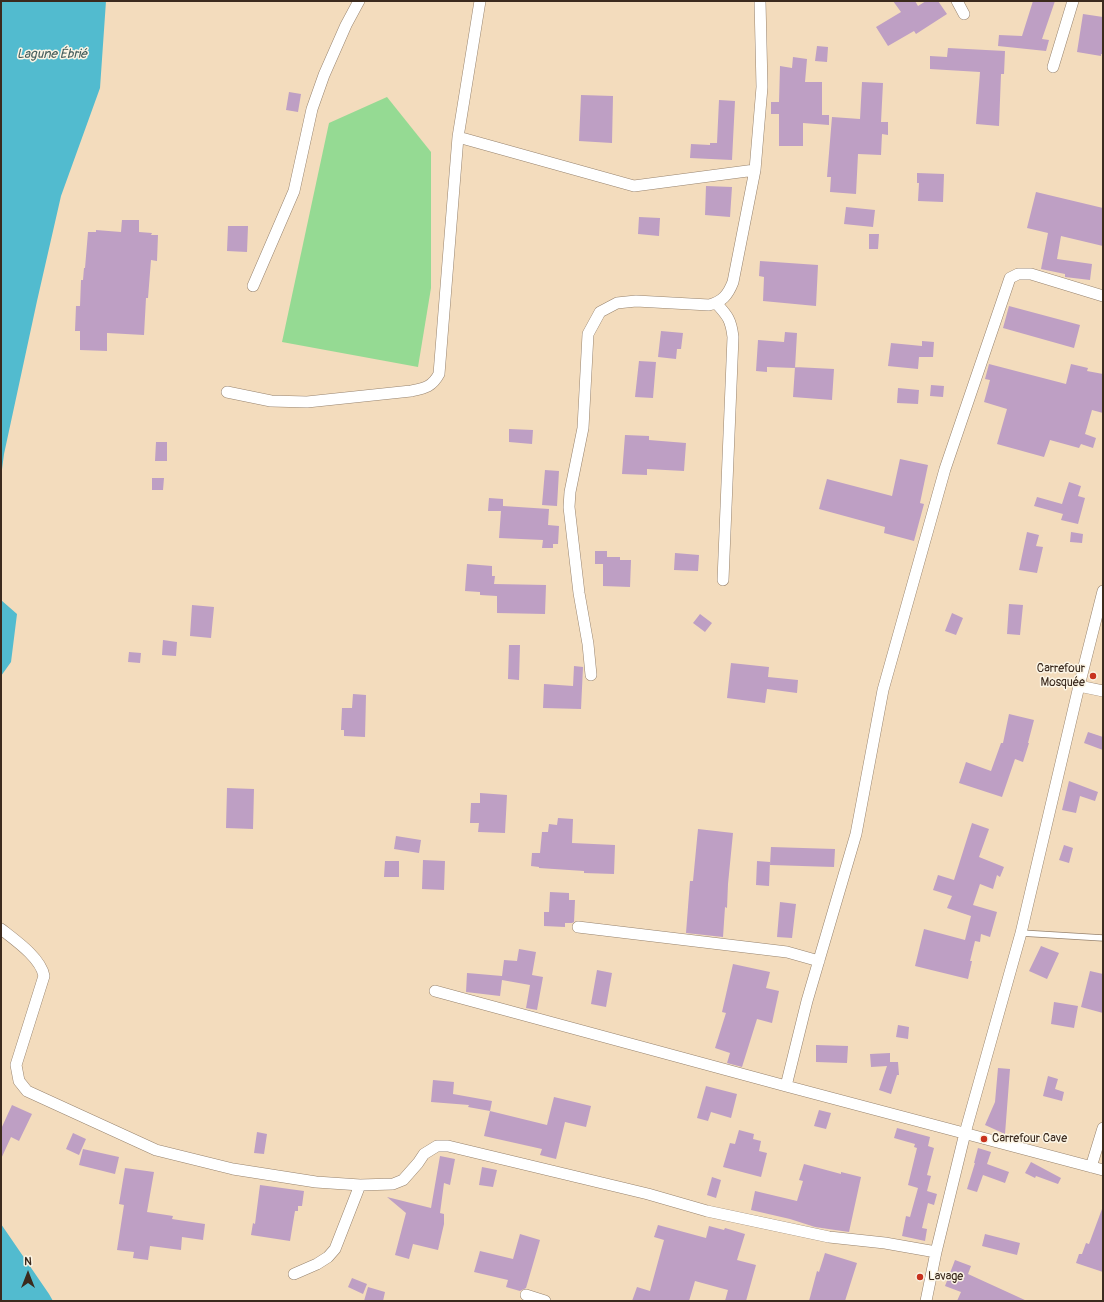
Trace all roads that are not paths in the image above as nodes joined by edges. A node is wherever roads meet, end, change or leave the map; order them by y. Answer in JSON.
{"nodes":[{"id":1,"x":359,"y":1,"type":"edge"},
{"id":2,"x":480,"y":1,"type":"edge"},
{"id":3,"x":760,"y":1,"type":"edge"},
{"id":4,"x":957,"y":1,"type":"edge"},
{"id":5,"x":1073,"y":1,"type":"edge"},
{"id":6,"x":964,"y":14,"type":"dead end"},
{"id":7,"x":1053,"y":67,"type":"dead end"},
{"id":8,"x":458,"y":137,"type":"junction"},
{"id":9,"x":755,"y":170,"type":"junction"},
{"id":10,"x":254,"y":286,"type":"dead end"},
{"id":11,"x":1103,"y":296,"type":"edge"},
{"id":12,"x":716,"y":303,"type":"junction"},
{"id":13,"x":227,"y":392,"type":"dead end"},
{"id":14,"x":722,"y":580,"type":"dead end"},
{"id":15,"x":1103,"y":591,"type":"edge"},
{"id":16,"x":591,"y":675,"type":"dead end"},
{"id":17,"x":1079,"y":686,"type":"junction"},
{"id":18,"x":1103,"y":691,"type":"edge"},
{"id":19,"x":578,"y":928,"type":"dead end"},
{"id":20,"x":1,"y":929,"type":"edge"},
{"id":21,"x":1021,"y":933,"type":"junction"},
{"id":22,"x":1103,"y":938,"type":"edge"},
{"id":23,"x":819,"y":961,"type":"junction"},
{"id":24,"x":434,"y":991,"type":"dead end"},
{"id":25,"x":786,"y":1086,"type":"junction"},
{"id":26,"x":1103,"y":1128,"type":"edge"},
{"id":27,"x":965,"y":1133,"type":"junction"},
{"id":28,"x":1091,"y":1167,"type":"junction"},
{"id":29,"x":1103,"y":1170,"type":"edge"},
{"id":30,"x":360,"y":1185,"type":"junction"},
{"id":31,"x":936,"y":1252,"type":"junction"},
{"id":32,"x":294,"y":1274,"type":"dead end"},
{"id":33,"x":526,"y":1295,"type":"dead end"},
{"id":34,"x":545,"y":1301,"type":"edge"},
{"id":35,"x":926,"y":1301,"type":"edge"}],
"edges":[{"from":1,"to":10,"type":"street"},
{"from":2,"to":8,"type":"street"},
{"from":3,"to":9,"type":"street"},
{"from":4,"to":6,"type":"street"},
{"from":5,"to":7,"type":"street"},
{"from":8,"to":9,"type":"street"},
{"from":8,"to":13,"type":"street"},
{"from":9,"to":12,"type":"street"},
{"from":11,"to":23,"type":"street"},
{"from":12,"to":14,"type":"street"},
{"from":12,"to":16,"type":"street"},
{"from":15,"to":17,"type":"street"},
{"from":17,"to":18,"type":"street"},
{"from":17,"to":21,"type":"street"},
{"from":19,"to":23,"type":"street"},
{"from":20,"to":30,"type":"street"},
{"from":21,"to":22,"type":"lane"},
{"from":21,"to":27,"type":"street"},
{"from":23,"to":25,"type":"street"},
{"from":24,"to":25,"type":"street"},
{"from":25,"to":27,"type":"street"},
{"from":26,"to":28,"type":"street"},
{"from":27,"to":28,"type":"street"},
{"from":27,"to":31,"type":"street"},
{"from":28,"to":29,"type":"street"},
{"from":30,"to":31,"type":"street"},
{"from":30,"to":32,"type":"street"},
{"from":31,"to":35,"type":"street"},
{"from":33,"to":34,"type":"street"}]}
